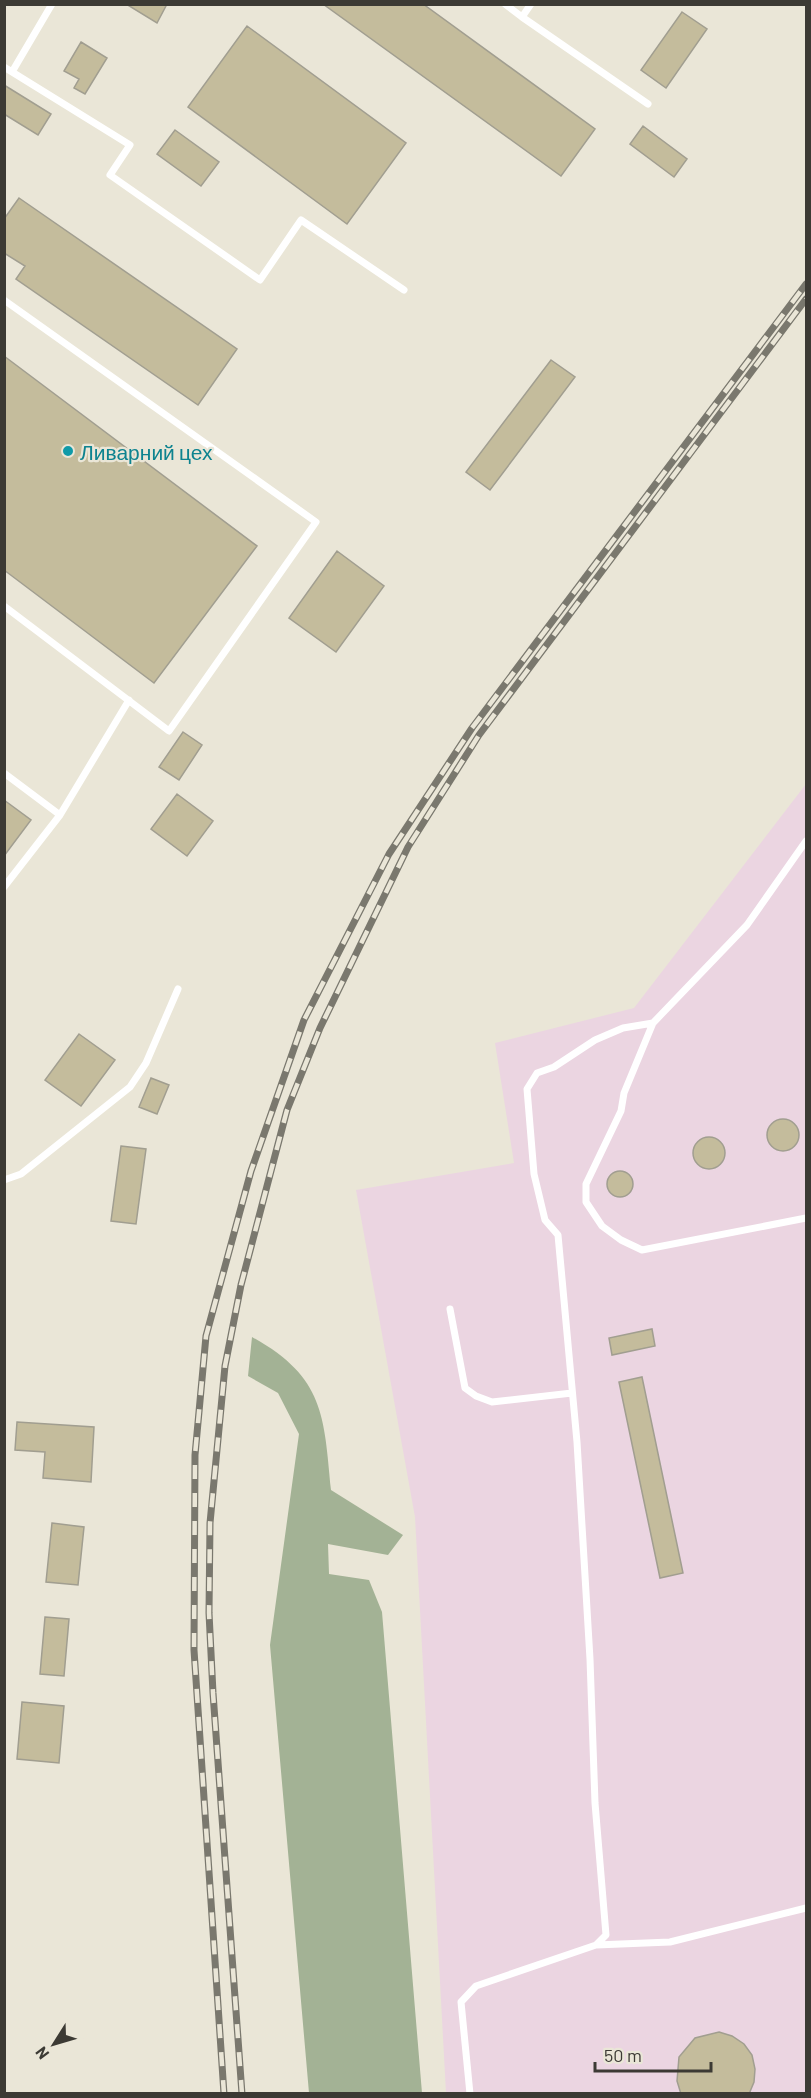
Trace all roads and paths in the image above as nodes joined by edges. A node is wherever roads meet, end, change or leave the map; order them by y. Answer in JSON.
{"nodes":[{"id":1,"x":52,"y":4,"type":"edge"},
{"id":2,"x":505,"y":4,"type":"edge"},
{"id":3,"x":531,"y":4,"type":"edge"},
{"id":4,"x":522,"y":17,"type":"junction"},
{"id":5,"x":4,"y":67,"type":"edge"},
{"id":6,"x":12,"y":72,"type":"junction"},
{"id":7,"x":648,"y":104,"type":"dead end"},
{"id":8,"x":404,"y":290,"type":"dead end"},
{"id":9,"x":4,"y":300,"type":"edge"},
{"id":10,"x":4,"y":606,"type":"edge"},
{"id":11,"x":129,"y":700,"type":"junction"},
{"id":12,"x":4,"y":773,"type":"edge"},
{"id":13,"x":60,"y":815,"type":"junction"},
{"id":14,"x":807,"y":841,"type":"edge"},
{"id":15,"x":4,"y":887,"type":"edge"},
{"id":16,"x":178,"y":989,"type":"dead end"},
{"id":17,"x":653,"y":1023,"type":"junction"},
{"id":18,"x":4,"y":1180,"type":"edge"},
{"id":19,"x":807,"y":1218,"type":"edge"},
{"id":20,"x":450,"y":1309,"type":"dead end"},
{"id":21,"x":572,"y":1393,"type":"junction"},
{"id":22,"x":807,"y":1908,"type":"edge"},
{"id":23,"x":596,"y":1945,"type":"junction"},
{"id":24,"x":470,"y":2094,"type":"edge"}],
"edges":[{"from":1,"to":6,"type":"lane"},
{"from":2,"to":4,"type":"lane"},
{"from":3,"to":4,"type":"lane"},
{"from":4,"to":7,"type":"lane"},
{"from":5,"to":6,"type":"lane"},
{"from":6,"to":8,"type":"lane"},
{"from":9,"to":11,"type":"lane"},
{"from":10,"to":11,"type":"lane"},
{"from":11,"to":13,"type":"lane"},
{"from":12,"to":13,"type":"lane"},
{"from":13,"to":15,"type":"lane"},
{"from":14,"to":17,"type":"lane"},
{"from":16,"to":18,"type":"lane"},
{"from":17,"to":19,"type":"lane"},
{"from":17,"to":21,"type":"lane"},
{"from":20,"to":21,"type":"lane"},
{"from":21,"to":23,"type":"lane"},
{"from":22,"to":23,"type":"lane"},
{"from":23,"to":24,"type":"lane"}]}
